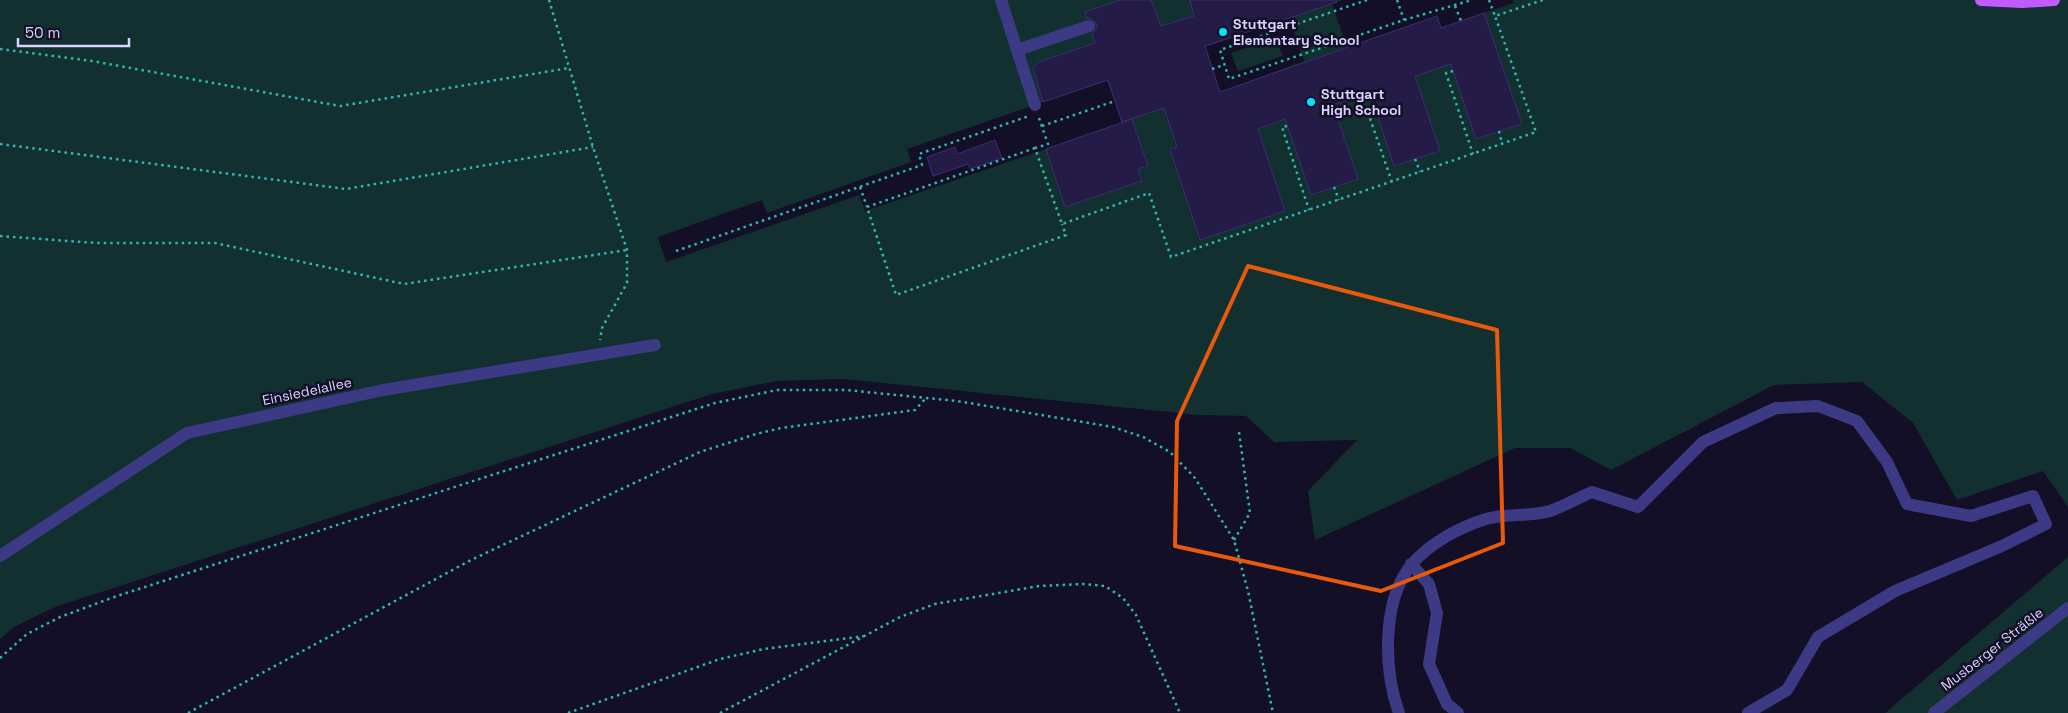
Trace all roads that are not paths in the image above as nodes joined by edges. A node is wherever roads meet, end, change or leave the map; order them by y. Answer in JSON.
{"nodes":[{"id":1,"x":1001,"y":0,"type":"edge"},
{"id":2,"x":1982,"y":0,"type":"edge"},
{"id":3,"x":2054,"y":0,"type":"edge"},
{"id":4,"x":1089,"y":26,"type":"dead end"},
{"id":5,"x":1017,"y":50,"type":"junction"},
{"id":6,"x":1035,"y":105,"type":"dead end"},
{"id":7,"x":655,"y":345,"type":"dead end"},
{"id":8,"x":0,"y":556,"type":"edge"},
{"id":9,"x":1411,"y":564,"type":"junction"},
{"id":10,"x":2068,"y":608,"type":"edge"},
{"id":11,"x":1399,"y":713,"type":"edge"},
{"id":12,"x":1458,"y":713,"type":"edge"},
{"id":13,"x":1748,"y":713,"type":"edge"},
{"id":14,"x":1934,"y":713,"type":"edge"}],
"edges":[{"from":1,"to":5,"type":"street"},
{"from":2,"to":3,"type":"main road"},
{"from":4,"to":5,"type":"street"},
{"from":5,"to":6,"type":"street"},
{"from":7,"to":8,"type":"street","name":"Einsiedelallee"},
{"from":9,"to":11,"type":"street"},
{"from":9,"to":12,"type":"street"},
{"from":9,"to":13,"type":"street"},
{"from":10,"to":14,"type":"street","name":"Musberger Sträßle"}]}
